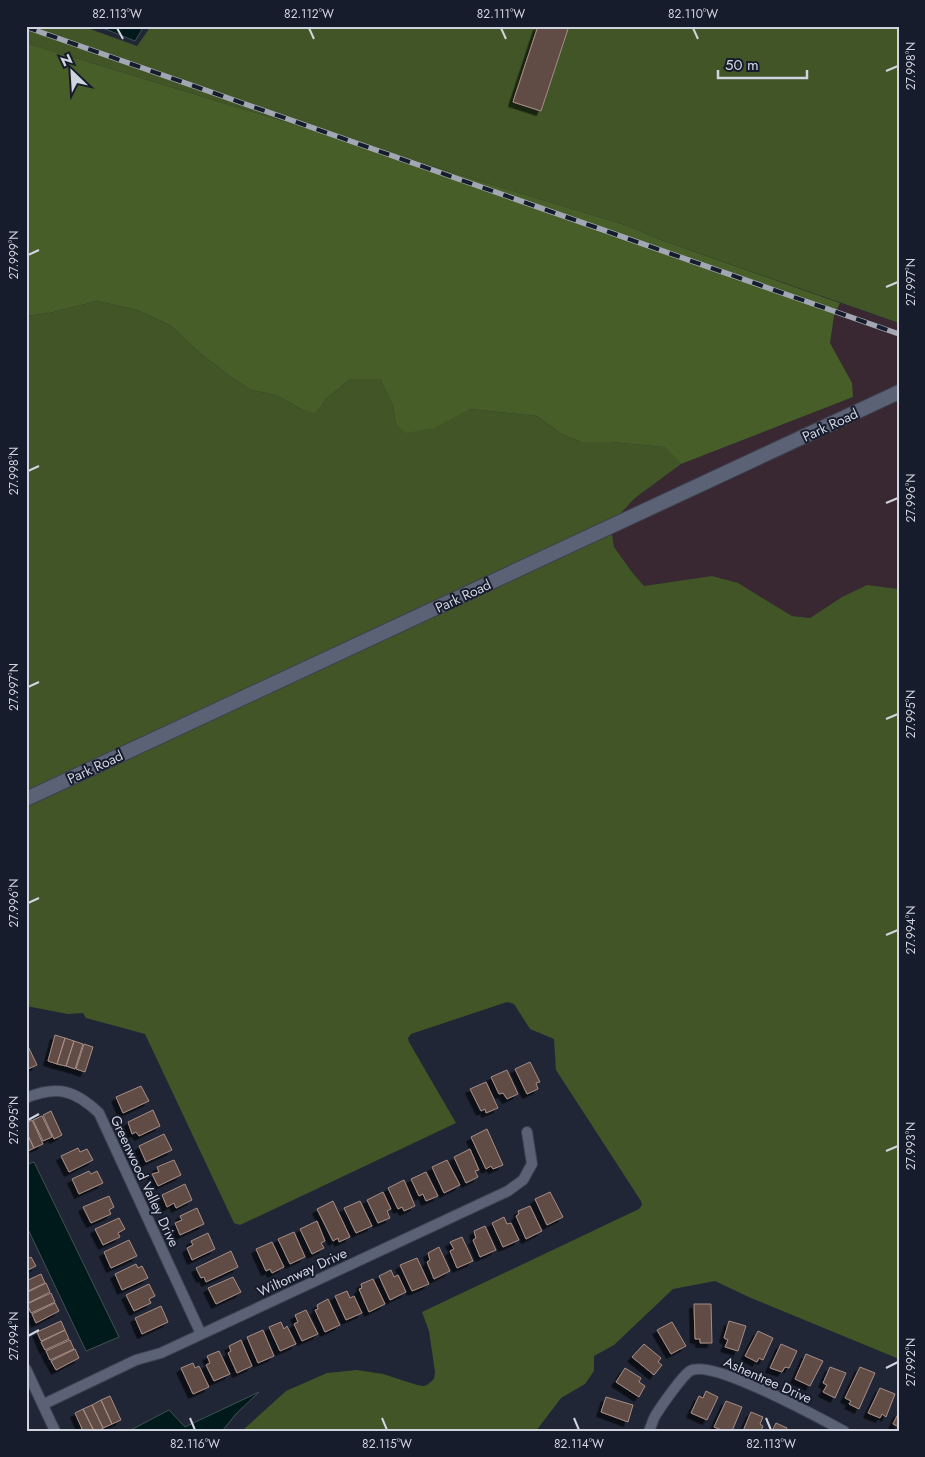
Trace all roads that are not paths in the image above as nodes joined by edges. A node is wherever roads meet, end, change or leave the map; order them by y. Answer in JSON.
{"nodes":[{"id":1,"x":899,"y":392,"type":"edge"},
{"id":2,"x":26,"y":799,"type":"edge"},
{"id":3,"x":26,"y":1098,"type":"edge"},
{"id":4,"x":527,"y":1132,"type":"dead end"},
{"id":5,"x":201,"y":1334,"type":"junction"},
{"id":6,"x":26,"y":1369,"type":"edge"},
{"id":7,"x":44,"y":1404,"type":"junction"},
{"id":8,"x":55,"y":1431,"type":"edge"},
{"id":9,"x":649,"y":1431,"type":"edge"},
{"id":10,"x":844,"y":1431,"type":"edge"}],
"edges":[{"from":1,"to":2,"type":"street","name":"Park Road"},
{"from":3,"to":5,"type":"street","name":"Greenwood Valley Drive"},
{"from":4,"to":5,"type":"street","name":"Wiltonway Drive"},
{"from":5,"to":7,"type":"street","name":"Wiltonway Drive"},
{"from":6,"to":7,"type":"street"},
{"from":7,"to":8,"type":"street"},
{"from":9,"to":10,"type":"street","name":"Ashentree Drive"}]}
